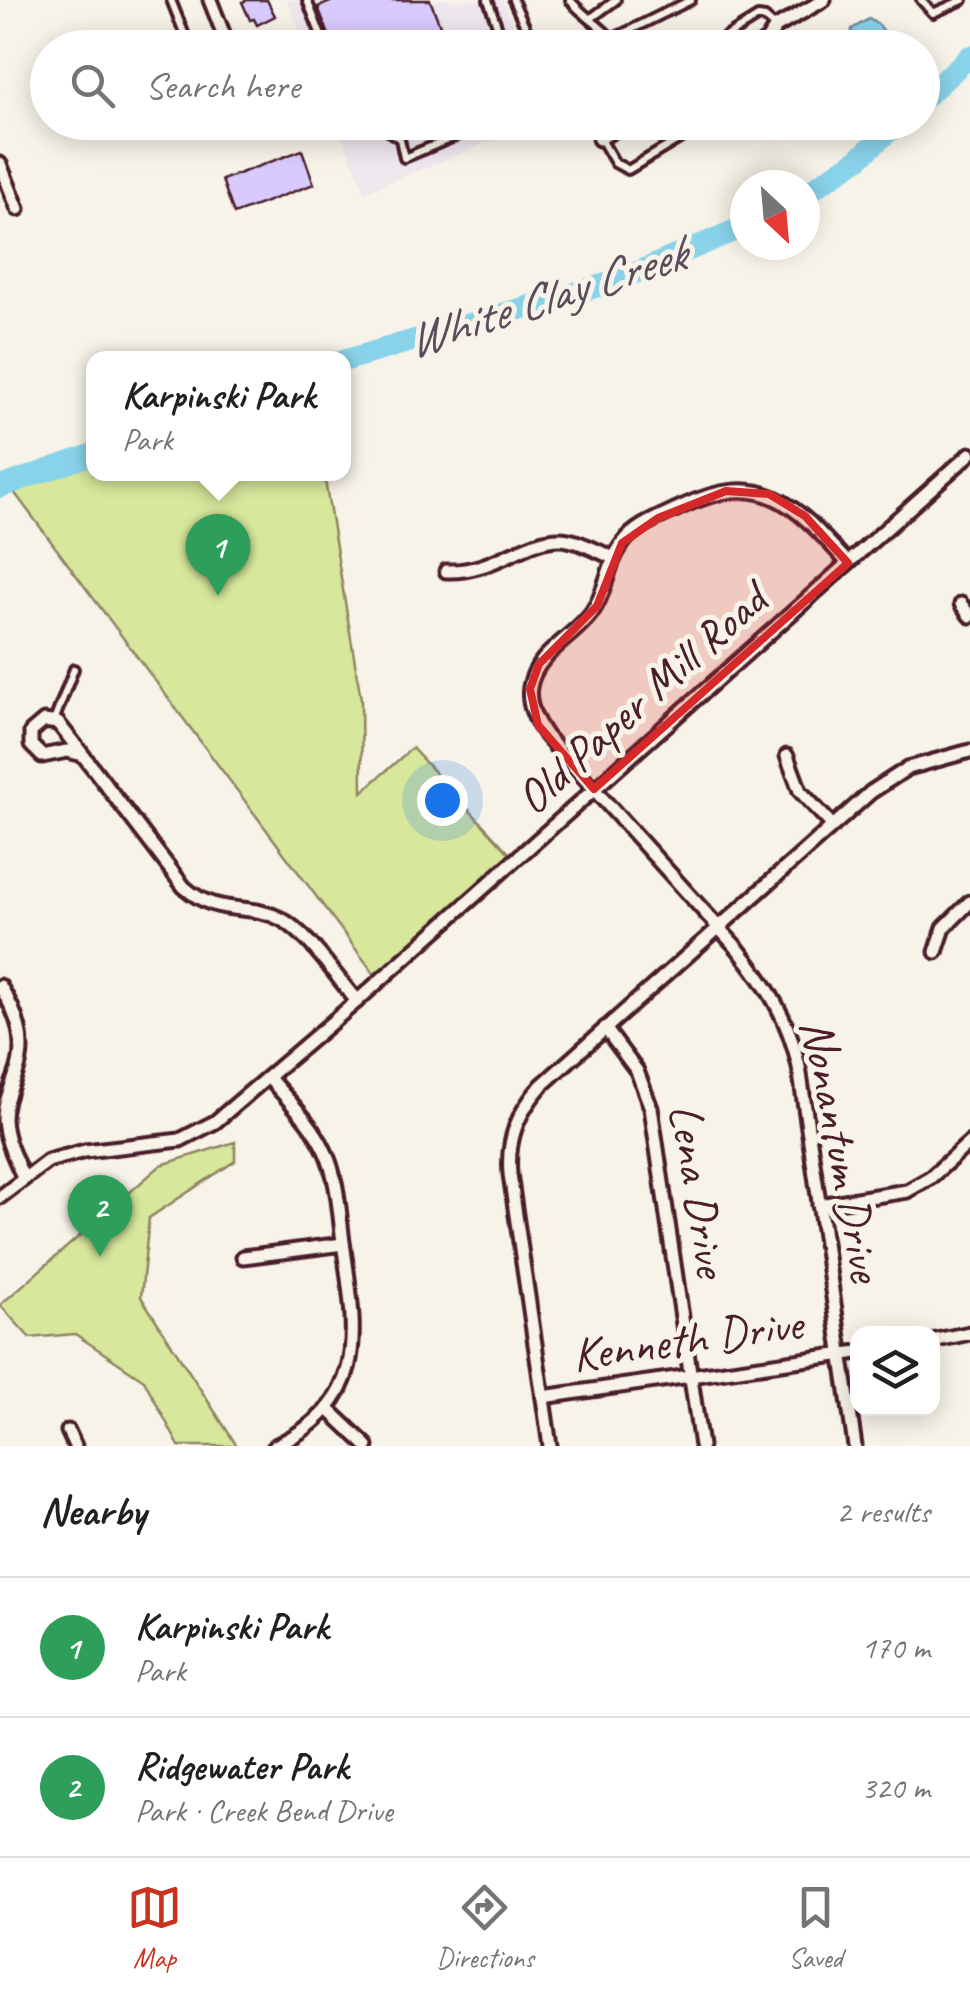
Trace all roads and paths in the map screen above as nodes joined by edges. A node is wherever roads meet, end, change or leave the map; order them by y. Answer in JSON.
{"nodes":[{"id":1,"x":171,"y":0,"type":"edge"},
{"id":2,"x":210,"y":0,"type":"edge"},
{"id":3,"x":307,"y":0,"type":"edge"},
{"id":4,"x":488,"y":0,"type":"edge"},
{"id":5,"x":513,"y":0,"type":"edge"},
{"id":6,"x":570,"y":0,"type":"edge"},
{"id":7,"x":616,"y":0,"type":"edge"},
{"id":8,"x":691,"y":0,"type":"edge"},
{"id":9,"x":824,"y":0,"type":"edge"},
{"id":10,"x":920,"y":0,"type":"edge"},
{"id":11,"x":962,"y":0,"type":"edge"},
{"id":12,"x":589,"y":20,"type":"junction"},
{"id":13,"x":776,"y":27,"type":"junction"},
{"id":14,"x":183,"y":30,"type":"edge"},
{"id":15,"x":222,"y":30,"type":"edge"},
{"id":16,"x":319,"y":30,"type":"edge"},
{"id":17,"x":499,"y":30,"type":"edge"},
{"id":18,"x":527,"y":30,"type":"edge"},
{"id":19,"x":604,"y":30,"type":"edge"},
{"id":20,"x":630,"y":30,"type":"edge"},
{"id":21,"x":737,"y":30,"type":"edge"},
{"id":22,"x":774,"y":30,"type":"edge"},
{"id":23,"x":400,"y":140,"type":"edge"},
{"id":24,"x":447,"y":140,"type":"edge"},
{"id":25,"x":600,"y":140,"type":"edge"},
{"id":26,"x":678,"y":140,"type":"edge"},
{"id":27,"x":0,"y":164,"type":"edge"},
{"id":28,"x":18,"y":210,"type":"dead end"},
{"id":29,"x":970,"y":454,"type":"edge"},
{"id":30,"x":614,"y":558,"type":"junction"},
{"id":31,"x":848,"y":563,"type":"junction"},
{"id":32,"x":446,"y":571,"type":"dead end"},
{"id":33,"x":961,"y":604,"type":"dead end"},
{"id":34,"x":970,"y":616,"type":"edge"},
{"id":35,"x":74,"y":670,"type":"dead end"},
{"id":36,"x":54,"y":721,"type":"junction"},
{"id":37,"x":970,"y":750,"type":"edge"},
{"id":38,"x":83,"y":755,"type":"junction"},
{"id":39,"x":788,"y":756,"type":"dead end"},
{"id":40,"x":594,"y":789,"type":"junction"},
{"id":41,"x":832,"y":825,"type":"junction"},
{"id":42,"x":970,"y":902,"type":"edge"},
{"id":43,"x":718,"y":927,"type":"junction"},
{"id":44,"x":936,"y":952,"type":"dead end"},
{"id":45,"x":0,"y":986,"type":"edge"},
{"id":46,"x":357,"y":1001,"type":"junction"},
{"id":47,"x":605,"y":1028,"type":"junction"},
{"id":48,"x":269,"y":1078,"type":"junction"},
{"id":49,"x":970,"y":1142,"type":"edge"},
{"id":50,"x":23,"y":1177,"type":"junction"},
{"id":51,"x":0,"y":1198,"type":"edge"},
{"id":52,"x":819,"y":1205,"type":"junction"},
{"id":53,"x":343,"y":1244,"type":"junction"},
{"id":54,"x":243,"y":1257,"type":"dead end"},
{"id":55,"x":970,"y":1333,"type":"edge"},
{"id":56,"x":940,"y":1339,"type":"edge"},
{"id":57,"x":850,"y":1353,"type":"edge"},
{"id":58,"x":841,"y":1354,"type":"junction"},
{"id":59,"x":692,"y":1375,"type":"junction"},
{"id":60,"x":543,"y":1396,"type":"junction"},
{"id":61,"x":328,"y":1409,"type":"junction"},
{"id":62,"x":68,"y":1432,"type":"dead end"},
{"id":63,"x":75,"y":1446,"type":"edge"},
{"id":64,"x":275,"y":1446,"type":"edge"},
{"id":65,"x":367,"y":1446,"type":"edge"},
{"id":66,"x":550,"y":1446,"type":"edge"},
{"id":67,"x":702,"y":1446,"type":"edge"},
{"id":68,"x":855,"y":1446,"type":"edge"}],
"edges":[{"from":1,"to":14,"type":"lane"},
{"from":2,"to":15,"type":"street"},
{"from":3,"to":16,"type":"lane"},
{"from":4,"to":17,"type":"lane"},
{"from":5,"to":18,"type":"lane"},
{"from":6,"to":12,"type":"lane"},
{"from":7,"to":12,"type":"lane"},
{"from":8,"to":20,"type":"lane"},
{"from":9,"to":13,"type":"street"},
{"from":10,"to":11,"type":"lane"},
{"from":12,"to":19,"type":"lane"},
{"from":13,"to":21,"type":"lane"},
{"from":13,"to":22,"type":"street"},
{"from":23,"to":24,"type":"lane"},
{"from":25,"to":26,"type":"lane"},
{"from":27,"to":28,"type":"street"},
{"from":29,"to":31,"type":"street","name":"Old Paper Mill Road"},
{"from":30,"to":31,"type":"street"},
{"from":30,"to":32,"type":"street"},
{"from":30,"to":40,"type":"street","name":"Nonantum Drive"},
{"from":31,"to":40,"type":"street","name":"Old Paper Mill Road"},
{"from":33,"to":34,"type":"street"},
{"from":35,"to":36,"type":"lane"},
{"from":36,"to":38,"type":"street"},
{"from":36,"to":38,"type":"street"},
{"from":37,"to":41,"type":"street"},
{"from":38,"to":46,"type":"street"},
{"from":39,"to":41,"type":"street"},
{"from":40,"to":43,"type":"street","name":"Nonantum Drive"},
{"from":40,"to":46,"type":"street","name":"Old Paper Mill Road"},
{"from":41,"to":43,"type":"street"},
{"from":42,"to":44,"type":"street"},
{"from":43,"to":47,"type":"street"},
{"from":43,"to":52,"type":"street","name":"Nonantum Drive"},
{"from":45,"to":50,"type":"street"},
{"from":46,"to":48,"type":"street","name":"Old Paper Mill Road"},
{"from":47,"to":59,"type":"street","name":"Lena Drive"},
{"from":47,"to":60,"type":"street"},
{"from":48,"to":50,"type":"street","name":"Old Paper Mill Road"},
{"from":48,"to":53,"type":"street"},
{"from":49,"to":52,"type":"street"},
{"from":50,"to":51,"type":"street","name":"Old Paper Mill Road"},
{"from":52,"to":58,"type":"street","name":"Nonantum Drive"},
{"from":53,"to":54,"type":"street"},
{"from":53,"to":61,"type":"street"},
{"from":55,"to":56,"type":"street"},
{"from":57,"to":58,"type":"street","name":"Kenneth Drive"},
{"from":58,"to":59,"type":"street","name":"Kenneth Drive"},
{"from":58,"to":68,"type":"street","name":"Nonantum Drive"},
{"from":59,"to":60,"type":"street","name":"Kenneth Drive"},
{"from":59,"to":67,"type":"street","name":"Lena Drive"},
{"from":60,"to":66,"type":"street"},
{"from":61,"to":64,"type":"street"},
{"from":61,"to":65,"type":"street"},
{"from":62,"to":63,"type":"street"}]}
